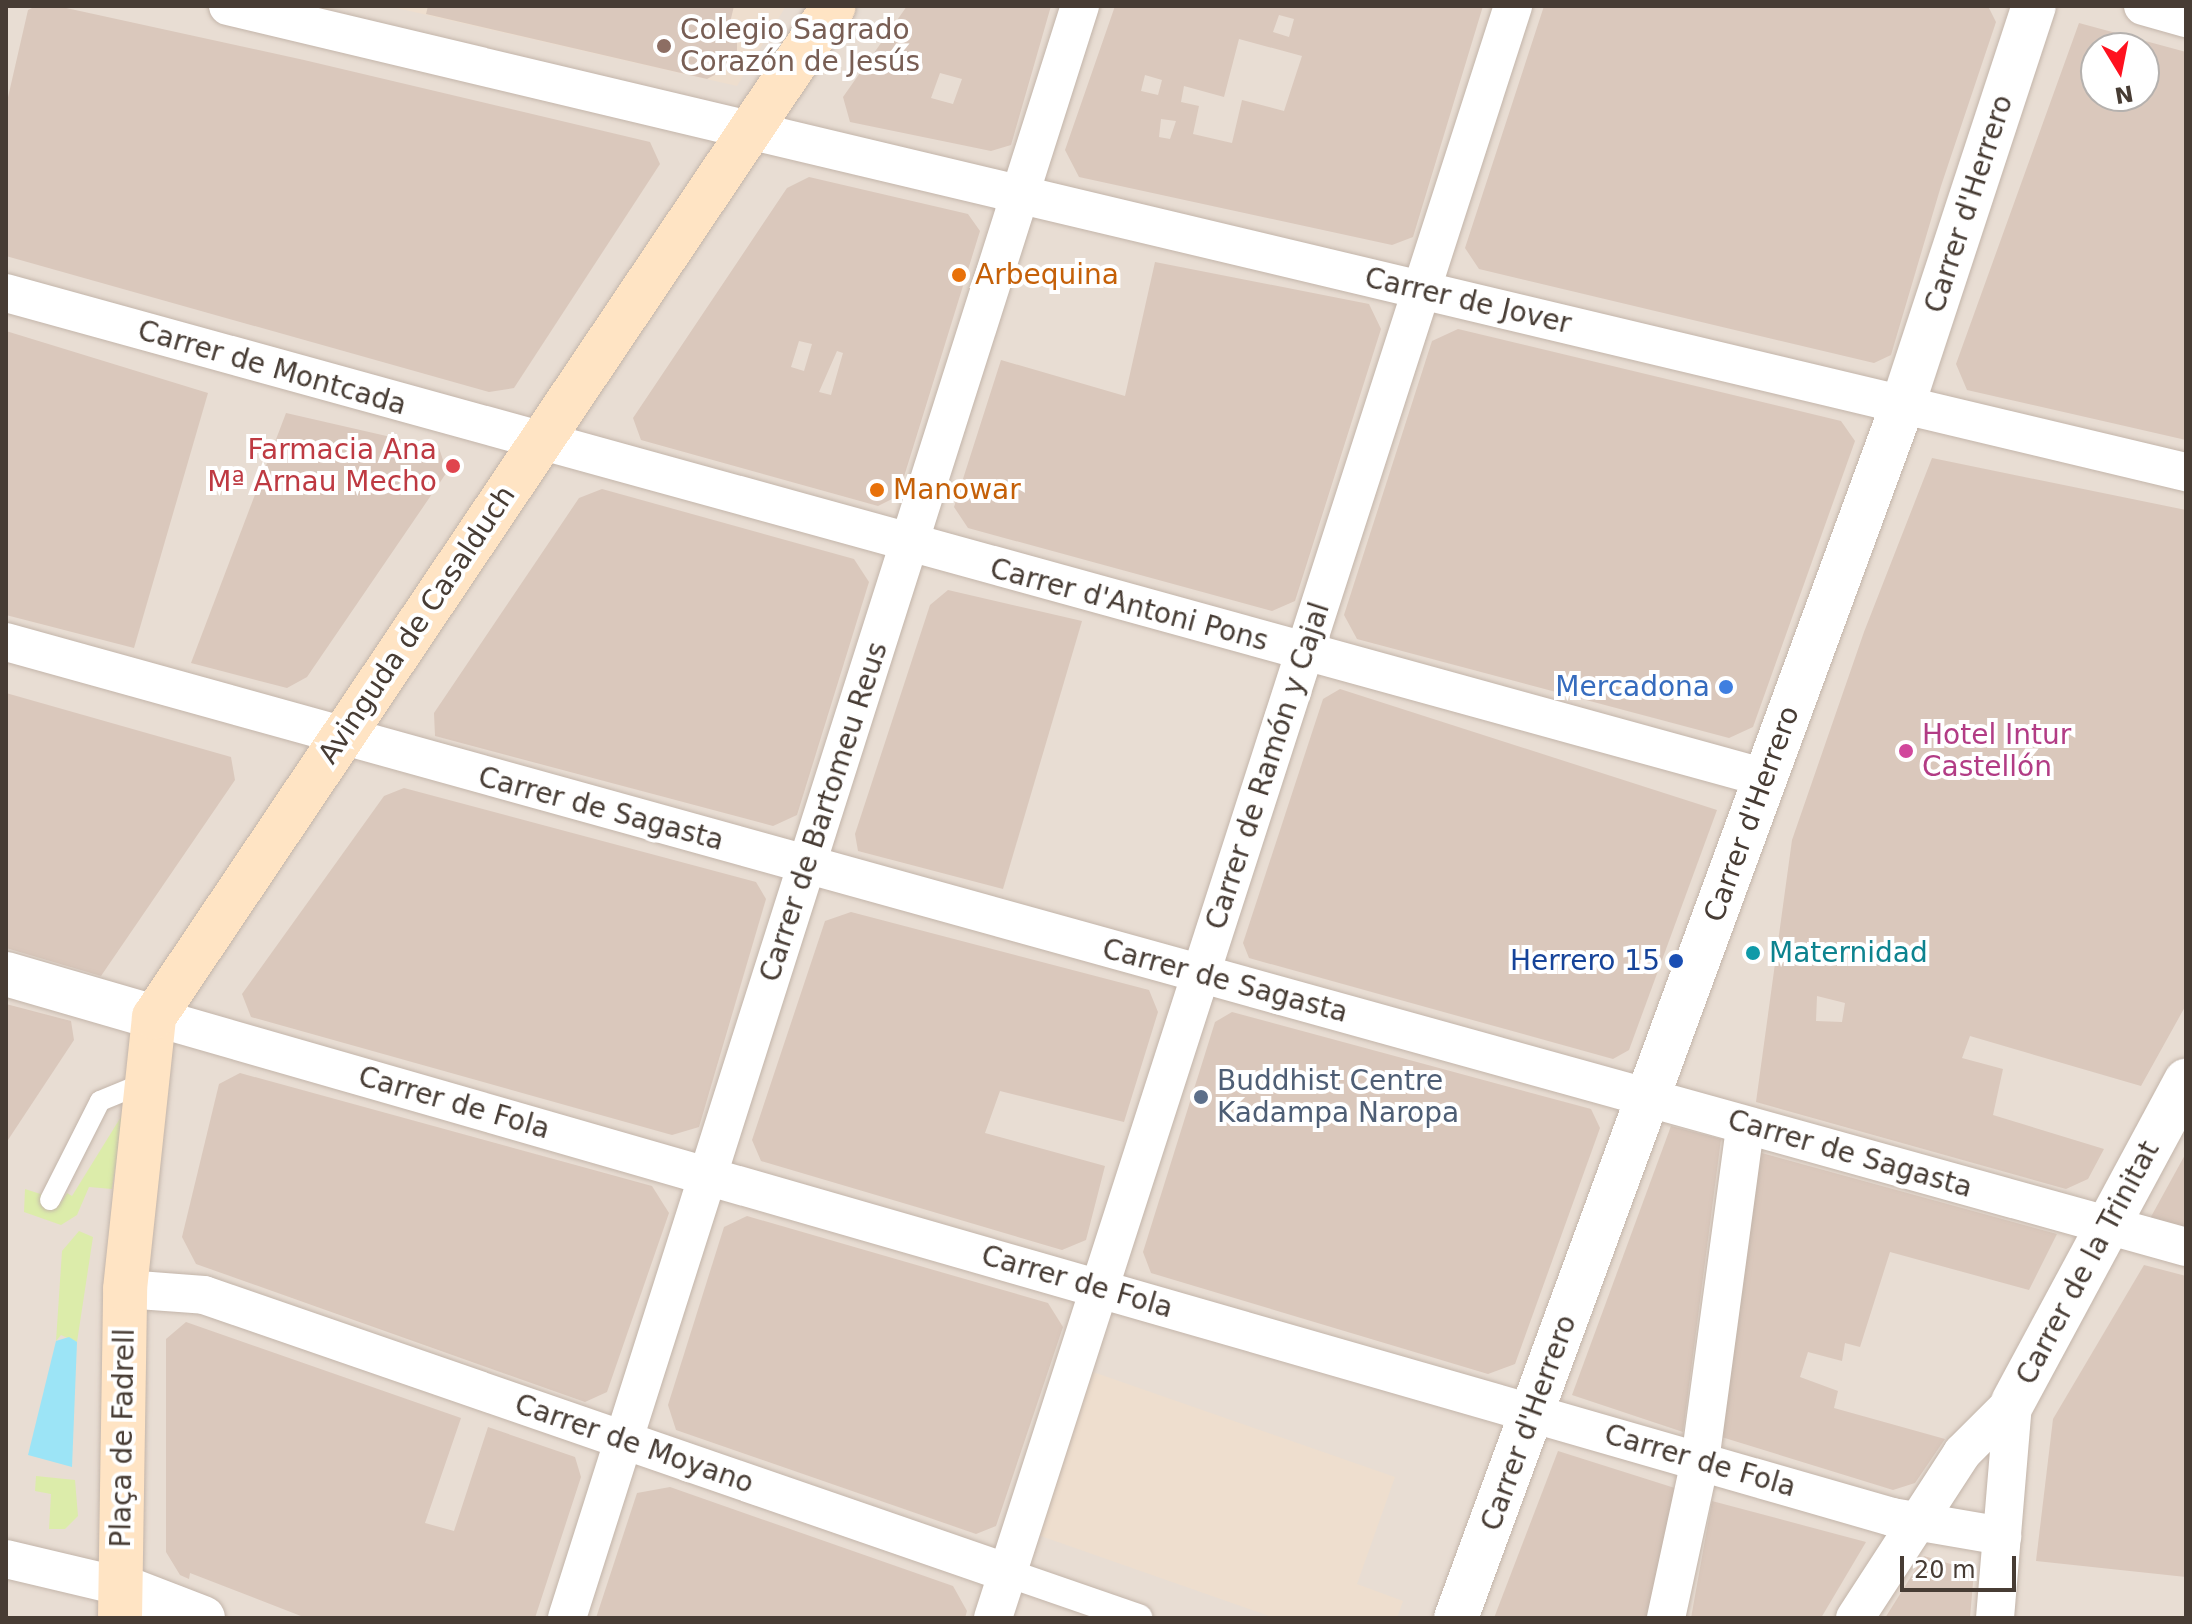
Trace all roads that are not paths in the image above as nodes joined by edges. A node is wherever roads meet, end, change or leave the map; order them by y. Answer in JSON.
{"nodes":[{"id":1,"x":228,"y":6,"type":"edge"},
{"id":2,"x":834,"y":6,"type":"edge"},
{"id":3,"x":1080,"y":6,"type":"edge"},
{"id":4,"x":1513,"y":6,"type":"edge"},
{"id":5,"x":2034,"y":6,"type":"edge"},
{"id":6,"x":2143,"y":6,"type":"edge"},
{"id":7,"x":2186,"y":18,"type":"edge"},
{"id":8,"x":750,"y":130,"type":"junction"},
{"id":9,"x":1020,"y":194,"type":"junction"},
{"id":10,"x":1421,"y":290,"type":"junction"},
{"id":11,"x":6,"y":293,"type":"edge"},
{"id":12,"x":1903,"y":404,"type":"junction"},
{"id":13,"x":539,"y":444,"type":"junction"},
{"id":14,"x":2186,"y":472,"type":"edge"},
{"id":15,"x":909,"y":545,"type":"junction"},
{"id":16,"x":6,"y":642,"type":"edge"},
{"id":17,"x":1304,"y":652,"type":"junction"},
{"id":18,"x":343,"y":737,"type":"junction"},
{"id":19,"x":1766,"y":778,"type":"junction"},
{"id":20,"x":806,"y":866,"type":"junction"},
{"id":21,"x":6,"y":974,"type":"edge"},
{"id":22,"x":1200,"y":974,"type":"junction"},
{"id":23,"x":154,"y":1017,"type":"junction"},
{"id":24,"x":2186,"y":1081,"type":"edge"},
{"id":25,"x":146,"y":1082,"type":"junction"},
{"id":26,"x":1648,"y":1096,"type":"junction"},
{"id":27,"x":1745,"y":1126,"type":"junction"},
{"id":28,"x":708,"y":1176,"type":"junction"},
{"id":29,"x":50,"y":1200,"type":"dead end"},
{"id":30,"x":2108,"y":1226,"type":"junction"},
{"id":31,"x":2186,"y":1247,"type":"edge"},
{"id":32,"x":125,"y":1289,"type":"junction"},
{"id":33,"x":1099,"y":1289,"type":"junction"},
{"id":34,"x":2013,"y":1402,"type":"junction"},
{"id":35,"x":1532,"y":1413,"type":"junction"},
{"id":36,"x":624,"y":1440,"type":"junction"},
{"id":37,"x":1700,"y":1461,"type":"junction"},
{"id":38,"x":1917,"y":1523,"type":"junction"},
{"id":39,"x":2002,"y":1536,"type":"junction"},
{"id":40,"x":6,"y":1559,"type":"edge"},
{"id":41,"x":1008,"y":1573,"type":"junction"},
{"id":42,"x":120,"y":1602,"type":"edge"},
{"id":43,"x":203,"y":1618,"type":"edge"},
{"id":44,"x":567,"y":1618,"type":"edge"},
{"id":45,"x":993,"y":1618,"type":"edge"},
{"id":46,"x":1138,"y":1618,"type":"edge"},
{"id":47,"x":1456,"y":1618,"type":"edge"},
{"id":48,"x":1666,"y":1618,"type":"edge"},
{"id":49,"x":1855,"y":1618,"type":"edge"},
{"id":50,"x":1995,"y":1618,"type":"edge"}],
"edges":[{"from":1,"to":8,"type":"street","name":"Carrer de Jover"},
{"from":2,"to":8,"type":"main road","name":"Avinguda de Casalduch"},
{"from":3,"to":9,"type":"street","name":"Carrer de Bartomeu Reus"},
{"from":4,"to":10,"type":"street","name":"Carrer de Ramón y Cajal"},
{"from":5,"to":12,"type":"street","name":"Carrer d'Herrero"},
{"from":6,"to":7,"type":"street"},
{"from":8,"to":9,"type":"street","name":"Carrer de Jover"},
{"from":8,"to":13,"type":"main road","name":"Avinguda de Casalduch"},
{"from":9,"to":10,"type":"street","name":"Carrer de Jover"},
{"from":9,"to":15,"type":"street","name":"Carrer de Bartomeu Reus"},
{"from":10,"to":12,"type":"street","name":"Carrer de Jover"},
{"from":10,"to":17,"type":"street","name":"Carrer de Ramón y Cajal"},
{"from":11,"to":13,"type":"street","name":"Carrer de Montcada"},
{"from":12,"to":14,"type":"street","name":"Carrer de Jover"},
{"from":12,"to":19,"type":"street","name":"Carrer d'Herrero"},
{"from":13,"to":15,"type":"street","name":"Carrer d'Antoni Pons"},
{"from":13,"to":18,"type":"main road","name":"Avinguda de Casalduch"},
{"from":15,"to":17,"type":"street","name":"Carrer d'Antoni Pons"},
{"from":15,"to":20,"type":"street","name":"Carrer de Bartomeu Reus"},
{"from":16,"to":18,"type":"street","name":"Carrer de Sagasta"},
{"from":17,"to":19,"type":"street","name":"Carrer d'Antoni Pons"},
{"from":17,"to":22,"type":"street","name":"Carrer de Ramón y Cajal"},
{"from":18,"to":20,"type":"street","name":"Carrer de Sagasta"},
{"from":18,"to":23,"type":"main road","name":"Avinguda de Casalduch"},
{"from":19,"to":26,"type":"street","name":"Carrer d'Herrero"},
{"from":20,"to":22,"type":"street","name":"Carrer de Sagasta"},
{"from":20,"to":28,"type":"street","name":"Carrer de Bartomeu Reus"},
{"from":21,"to":23,"type":"street"},
{"from":22,"to":26,"type":"street","name":"Carrer de Sagasta"},
{"from":22,"to":33,"type":"street","name":"Carrer de Ramón y Cajal"},
{"from":23,"to":25,"type":"main road","name":"Avinguda de Casalduch"},
{"from":23,"to":28,"type":"street","name":"Carrer de Fola"},
{"from":24,"to":30,"type":"street","name":"Carrer de la Trinitat"},
{"from":25,"to":29,"type":"lane"},
{"from":25,"to":32,"type":"main road","name":"Avinguda de Casalduch"},
{"from":26,"to":27,"type":"street","name":"Carrer de Sagasta"},
{"from":26,"to":35,"type":"street","name":"Carrer d'Herrero"},
{"from":27,"to":30,"type":"street","name":"Carrer de Sagasta"},
{"from":27,"to":37,"type":"street"},
{"from":28,"to":33,"type":"street","name":"Carrer de Fola"},
{"from":28,"to":36,"type":"street","name":"Carrer de Bartomeu Reus"},
{"from":30,"to":31,"type":"street","name":"Carrer de Sagasta"},
{"from":30,"to":34,"type":"street","name":"Carrer de la Trinitat"},
{"from":32,"to":36,"type":"street","name":"Carrer de Moyano"},
{"from":32,"to":42,"type":"main road","name":"Plaça de Fadrell"},
{"from":33,"to":35,"type":"street","name":"Carrer de Fola"},
{"from":33,"to":41,"type":"street","name":"Carrer de Ramón y Cajal"},
{"from":34,"to":38,"type":"street","name":"Carrer de la Trinitat"},
{"from":34,"to":39,"type":"street","name":"Carrer de la Trinitat"},
{"from":35,"to":37,"type":"street","name":"Carrer de Fola"},
{"from":35,"to":47,"type":"street","name":"Carrer d'Herrero"},
{"from":36,"to":41,"type":"street","name":"Carrer de Moyano"},
{"from":36,"to":44,"type":"street","name":"Carrer de Bartomeu Reus"},
{"from":37,"to":38,"type":"street","name":"Carrer de Fola"},
{"from":37,"to":48,"type":"street"},
{"from":38,"to":39,"type":"street","name":"Carrer de Fola"},
{"from":38,"to":49,"type":"street","name":"Carrer de la Trinitat"},
{"from":39,"to":50,"type":"street","name":"Carrer de la Trinitat"},
{"from":40,"to":42,"type":"street"},
{"from":41,"to":45,"type":"street","name":"Carrer de Ramón y Cajal"},
{"from":41,"to":46,"type":"street","name":"Carrer de Moyano"},
{"from":42,"to":43,"type":"street"}]}
